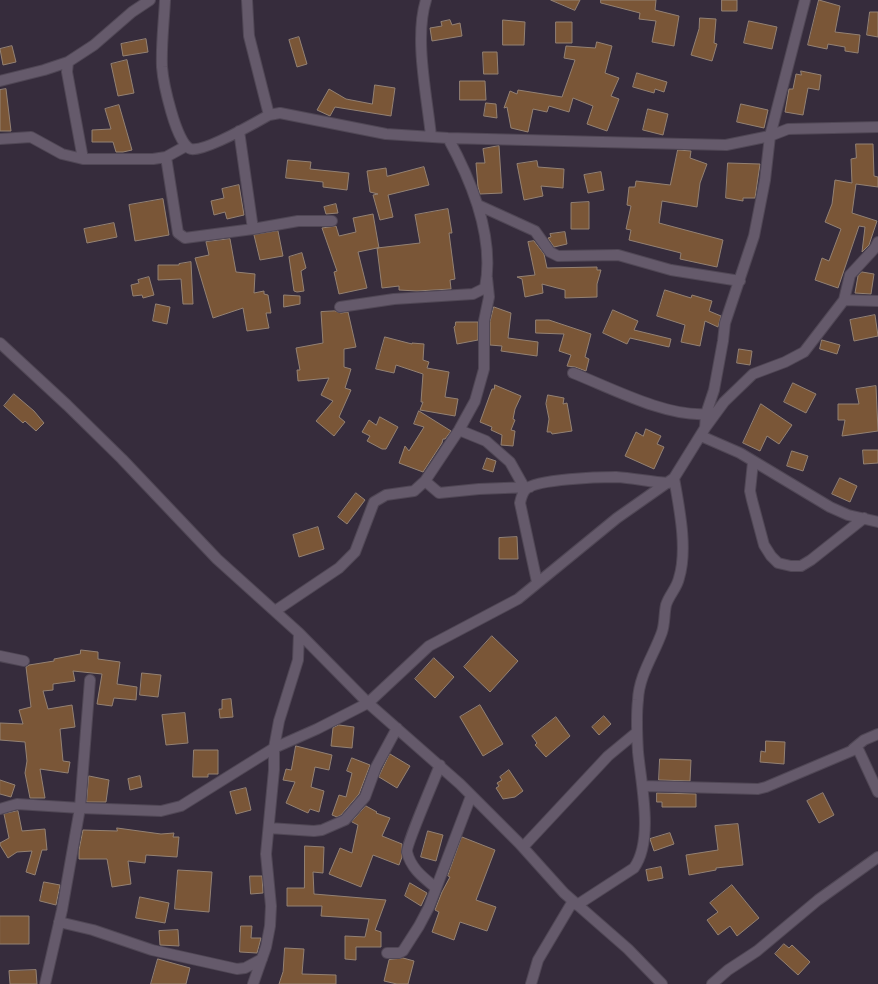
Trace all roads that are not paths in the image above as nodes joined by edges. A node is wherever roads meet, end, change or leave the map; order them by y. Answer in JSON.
{"nodes":[{"id":1,"x":150,"y":0,"type":"edge"},
{"id":2,"x":165,"y":0,"type":"edge"},
{"id":3,"x":247,"y":0,"type":"edge"},
{"id":4,"x":426,"y":0,"type":"edge"},
{"id":5,"x":805,"y":0,"type":"edge"},
{"id":6,"x":68,"y":62,"type":"junction"},
{"id":7,"x":0,"y":81,"type":"edge"},
{"id":8,"x":269,"y":115,"type":"junction"},
{"id":9,"x":878,"y":127,"type":"edge"},
{"id":10,"x":238,"y":131,"type":"junction"},
{"id":11,"x":431,"y":136,"type":"junction"},
{"id":12,"x":770,"y":136,"type":"junction"},
{"id":13,"x":448,"y":138,"type":"junction"},
{"id":14,"x":0,"y":139,"type":"edge"},
{"id":15,"x":186,"y":146,"type":"junction"},
{"id":16,"x":166,"y":157,"type":"junction"},
{"id":17,"x":83,"y":159,"type":"junction"},
{"id":18,"x":478,"y":205,"type":"junction"},
{"id":19,"x":332,"y":221,"type":"dead end"},
{"id":20,"x":253,"y":229,"type":"junction"},
{"id":21,"x":878,"y":242,"type":"edge"},
{"id":22,"x":487,"y":278,"type":"junction"},
{"id":23,"x":740,"y":281,"type":"junction"},
{"id":24,"x":844,"y":300,"type":"junction"},
{"id":25,"x":878,"y":301,"type":"edge"},
{"id":26,"x":340,"y":307,"type":"dead end"},
{"id":27,"x":0,"y":343,"type":"edge"},
{"id":28,"x":573,"y":373,"type":"dead end"},
{"id":29,"x":706,"y":414,"type":"junction"},
{"id":30,"x":459,"y":430,"type":"junction"},
{"id":31,"x":703,"y":432,"type":"junction"},
{"id":32,"x":753,"y":462,"type":"junction"},
{"id":33,"x":425,"y":481,"type":"junction"},
{"id":34,"x":671,"y":481,"type":"junction"},
{"id":35,"x":527,"y":487,"type":"junction"},
{"id":36,"x":864,"y":518,"type":"junction"},
{"id":37,"x":878,"y":522,"type":"edge"},
{"id":38,"x":537,"y":582,"type":"junction"},
{"id":39,"x":275,"y":611,"type":"junction"},
{"id":40,"x":299,"y":633,"type":"junction"},
{"id":41,"x":0,"y":656,"type":"edge"},
{"id":42,"x":24,"y":661,"type":"dead end"},
{"id":43,"x":90,"y":680,"type":"dead end"},
{"id":44,"x":368,"y":702,"type":"junction"},
{"id":45,"x":397,"y":728,"type":"junction"},
{"id":46,"x":637,"y":732,"type":"junction"},
{"id":47,"x":878,"y":734,"type":"edge"},
{"id":48,"x":274,"y":748,"type":"junction"},
{"id":49,"x":853,"y":749,"type":"junction"},
{"id":50,"x":440,"y":765,"type":"junction"},
{"id":51,"x":643,"y":786,"type":"junction"},
{"id":52,"x":878,"y":792,"type":"edge"},
{"id":53,"x":471,"y":796,"type":"junction"},
{"id":54,"x":80,"y":808,"type":"junction"},
{"id":55,"x":0,"y":809,"type":"edge"},
{"id":56,"x":269,"y":828,"type":"junction"},
{"id":57,"x":522,"y":847,"type":"junction"},
{"id":58,"x":878,"y":858,"type":"edge"},
{"id":59,"x":436,"y":888,"type":"junction"},
{"id":60,"x":575,"y":903,"type":"junction"},
{"id":61,"x":59,"y":922,"type":"junction"},
{"id":62,"x":387,"y":953,"type":"dead end"},
{"id":63,"x":262,"y":959,"type":"junction"},
{"id":64,"x":45,"y":984,"type":"edge"},
{"id":65,"x":253,"y":984,"type":"edge"},
{"id":66,"x":532,"y":984,"type":"edge"},
{"id":67,"x":662,"y":984,"type":"edge"},
{"id":68,"x":712,"y":984,"type":"edge"}],
"edges":[{"from":1,"to":6,"type":"street"},
{"from":2,"to":15,"type":"street"},
{"from":3,"to":8,"type":"street"},
{"from":4,"to":11,"type":"street"},
{"from":5,"to":12,"type":"street"},
{"from":6,"to":7,"type":"street"},
{"from":6,"to":17,"type":"street"},
{"from":8,"to":10,"type":"street"},
{"from":8,"to":11,"type":"street"},
{"from":9,"to":12,"type":"street"},
{"from":10,"to":15,"type":"street"},
{"from":10,"to":20,"type":"street"},
{"from":11,"to":13,"type":"street"},
{"from":12,"to":13,"type":"street"},
{"from":12,"to":23,"type":"street"},
{"from":13,"to":18,"type":"street"},
{"from":14,"to":17,"type":"street"},
{"from":15,"to":16,"type":"street"},
{"from":16,"to":17,"type":"street"},
{"from":16,"to":20,"type":"street"},
{"from":18,"to":22,"type":"street"},
{"from":18,"to":23,"type":"street"},
{"from":19,"to":20,"type":"street"},
{"from":21,"to":24,"type":"street"},
{"from":22,"to":26,"type":"street"},
{"from":22,"to":30,"type":"street"},
{"from":23,"to":29,"type":"street"},
{"from":24,"to":25,"type":"street"},
{"from":24,"to":31,"type":"street"},
{"from":27,"to":39,"type":"street"},
{"from":28,"to":29,"type":"street"},
{"from":29,"to":31,"type":"street"},
{"from":30,"to":33,"type":"street"},
{"from":30,"to":35,"type":"street"},
{"from":31,"to":32,"type":"street"},
{"from":31,"to":34,"type":"street"},
{"from":32,"to":36,"type":"street"},
{"from":32,"to":36,"type":"street"},
{"from":33,"to":35,"type":"street"},
{"from":33,"to":39,"type":"street"},
{"from":34,"to":35,"type":"street"},
{"from":34,"to":38,"type":"street"},
{"from":34,"to":46,"type":"street"},
{"from":35,"to":38,"type":"street"},
{"from":36,"to":37,"type":"street"},
{"from":38,"to":44,"type":"street"},
{"from":39,"to":40,"type":"street"},
{"from":40,"to":44,"type":"street"},
{"from":40,"to":48,"type":"street"},
{"from":41,"to":42,"type":"street"},
{"from":43,"to":54,"type":"street"},
{"from":44,"to":45,"type":"street"},
{"from":44,"to":48,"type":"street"},
{"from":45,"to":50,"type":"street"},
{"from":45,"to":56,"type":"street"},
{"from":46,"to":51,"type":"street"},
{"from":46,"to":57,"type":"street"},
{"from":47,"to":49,"type":"street"},
{"from":48,"to":54,"type":"street"},
{"from":48,"to":56,"type":"street"},
{"from":49,"to":51,"type":"street"},
{"from":49,"to":52,"type":"street"},
{"from":50,"to":53,"type":"street"},
{"from":50,"to":59,"type":"street"},
{"from":51,"to":60,"type":"street"},
{"from":53,"to":57,"type":"street"},
{"from":53,"to":59,"type":"street"},
{"from":54,"to":55,"type":"street"},
{"from":54,"to":61,"type":"street"},
{"from":56,"to":63,"type":"street"},
{"from":57,"to":60,"type":"street"},
{"from":58,"to":68,"type":"street"},
{"from":59,"to":62,"type":"street"},
{"from":60,"to":66,"type":"street"},
{"from":60,"to":67,"type":"street"},
{"from":61,"to":63,"type":"street"},
{"from":61,"to":64,"type":"street"},
{"from":63,"to":65,"type":"street"}]}
